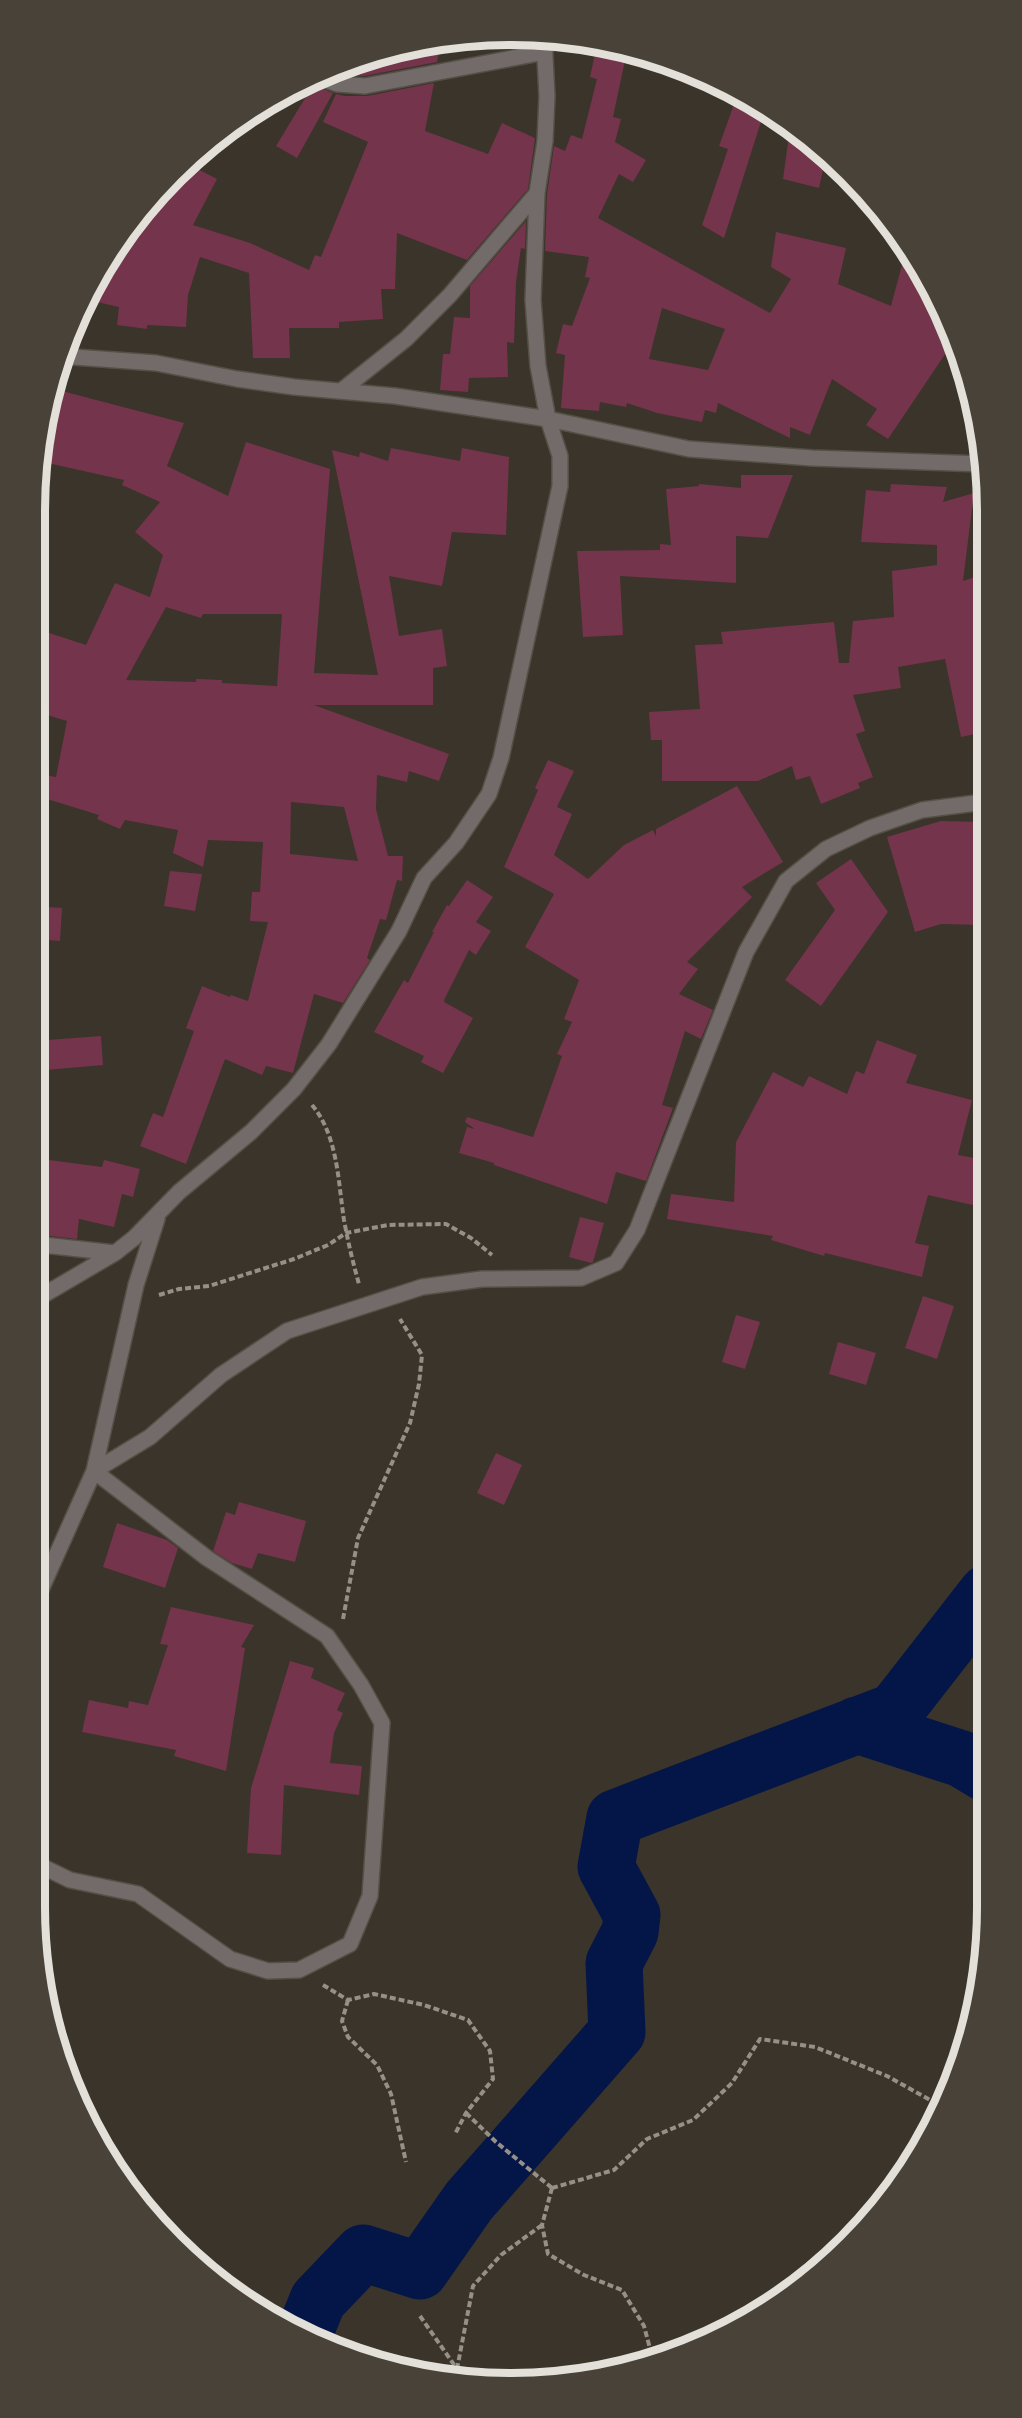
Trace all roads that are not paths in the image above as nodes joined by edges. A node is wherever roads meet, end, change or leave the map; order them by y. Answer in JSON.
{"nodes":[{"id":1,"x":541,"y":46,"type":"edge"},
{"id":2,"x":545,"y":46,"type":"edge"},
{"id":3,"x":330,"y":81,"type":"edge"},
{"id":4,"x":537,"y":193,"type":"junction"},
{"id":5,"x":71,"y":357,"type":"edge"},
{"id":6,"x":341,"y":391,"type":"junction"},
{"id":7,"x":548,"y":419,"type":"junction"},
{"id":8,"x":974,"y":464,"type":"edge"},
{"id":9,"x":977,"y":803,"type":"edge"},
{"id":10,"x":157,"y":1216,"type":"junction"},
{"id":11,"x":45,"y":1245,"type":"edge"},
{"id":12,"x":115,"y":1253,"type":"junction"},
{"id":13,"x":45,"y":1294,"type":"edge"},
{"id":14,"x":94,"y":1471,"type":"junction"},
{"id":15,"x":45,"y":1579,"type":"edge"},
{"id":16,"x":45,"y":1868,"type":"edge"}],
"edges":[{"from":1,"to":3,"type":"street"},
{"from":2,"to":4,"type":"street"},
{"from":4,"to":6,"type":"street"},
{"from":4,"to":7,"type":"street"},
{"from":5,"to":6,"type":"street"},
{"from":6,"to":7,"type":"street"},
{"from":7,"to":8,"type":"street"},
{"from":7,"to":10,"type":"street"},
{"from":9,"to":14,"type":"street"},
{"from":10,"to":12,"type":"street"},
{"from":10,"to":14,"type":"street"},
{"from":11,"to":12,"type":"street"},
{"from":12,"to":13,"type":"street"},
{"from":14,"to":15,"type":"street"},
{"from":14,"to":16,"type":"street"}]}
